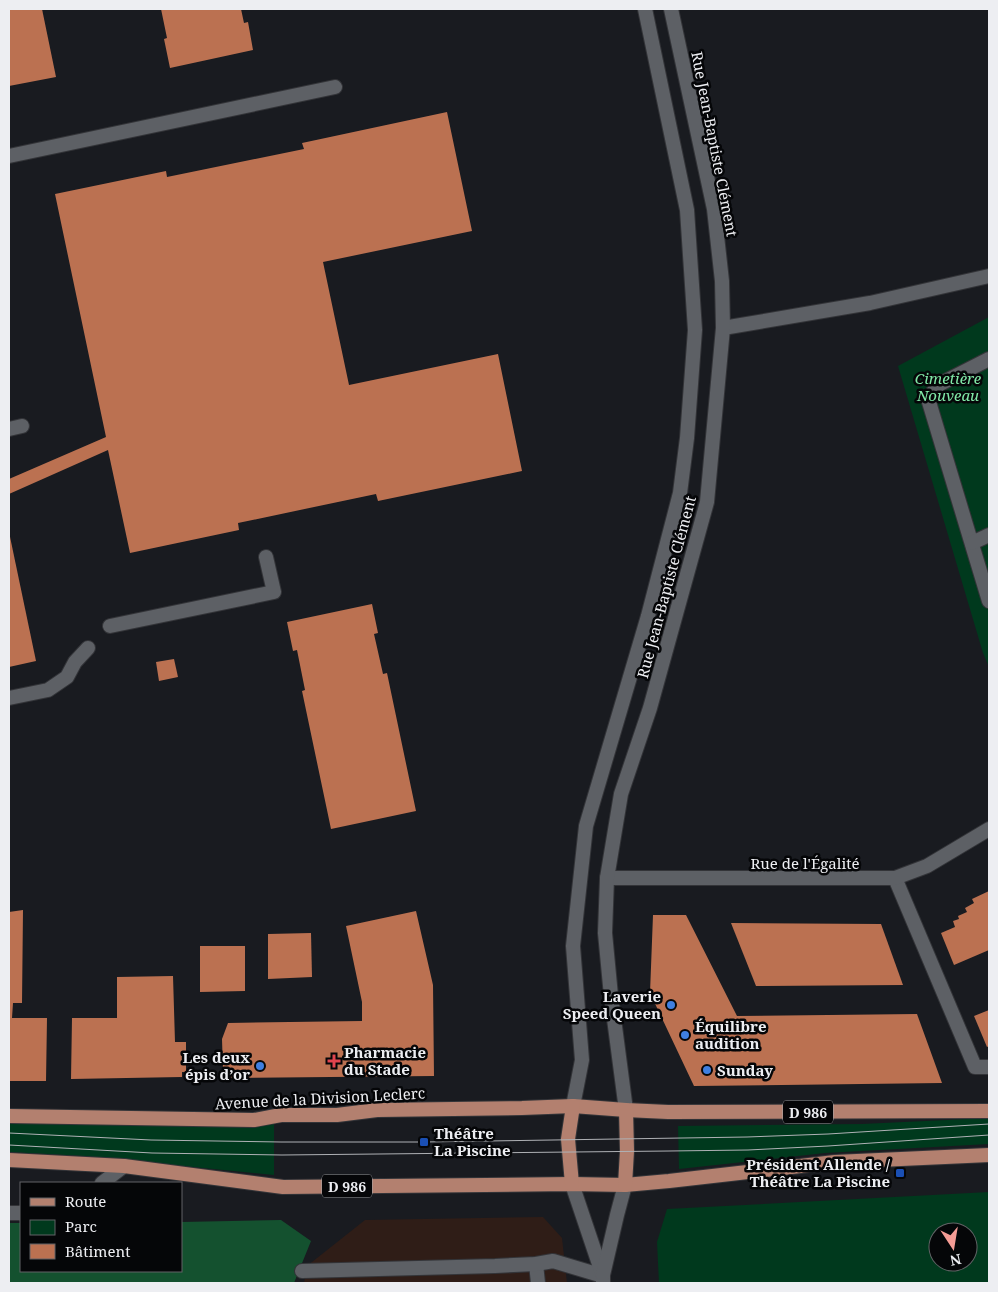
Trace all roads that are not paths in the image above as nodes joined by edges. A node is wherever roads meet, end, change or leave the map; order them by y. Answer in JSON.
{"nodes":[{"id":1,"x":645,"y":9,"type":"edge"},
{"id":2,"x":672,"y":9,"type":"edge"},
{"id":3,"x":335,"y":87,"type":"dead end"},
{"id":4,"x":9,"y":156,"type":"edge"},
{"id":5,"x":989,"y":276,"type":"edge"},
{"id":6,"x":723,"y":328,"type":"junction"},
{"id":7,"x":989,"y":359,"type":"edge"},
{"id":8,"x":989,"y":535,"type":"edge"},
{"id":9,"x":972,"y":543,"type":"junction"},
{"id":10,"x":266,"y":557,"type":"dead end"},
{"id":11,"x":989,"y":601,"type":"edge"},
{"id":12,"x":110,"y":626,"type":"dead end"},
{"id":13,"x":88,"y":648,"type":"dead end"},
{"id":14,"x":9,"y":698,"type":"edge"},
{"id":15,"x":989,"y":829,"type":"edge"},
{"id":16,"x":607,"y":878,"type":"junction"},
{"id":17,"x":895,"y":878,"type":"junction"},
{"id":18,"x":989,"y":1067,"type":"edge"},
{"id":19,"x":573,"y":1106,"type":"junction"},
{"id":20,"x":626,"y":1110,"type":"junction"},
{"id":21,"x":989,"y":1111,"type":"edge"},
{"id":22,"x":9,"y":1116,"type":"edge"},
{"id":23,"x":989,"y":1155,"type":"edge"},
{"id":24,"x":9,"y":1160,"type":"edge"},
{"id":25,"x":124,"y":1166,"type":"junction"},
{"id":26,"x":103,"y":1182,"type":"edge"},
{"id":27,"x":572,"y":1184,"type":"junction"},
{"id":28,"x":625,"y":1185,"type":"junction"},
{"id":29,"x":536,"y":1264,"type":"junction"},
{"id":30,"x":302,"y":1271,"type":"dead end"},
{"id":31,"x":603,"y":1280,"type":"edge"},
{"id":32,"x":538,"y":1283,"type":"edge"}],
"edges":[{"from":1,"to":19,"type":"main road","name":"Rue Jean-Baptiste Clément"},
{"from":2,"to":6,"type":"main road","name":"Rue Jean-Baptiste Clément"},
{"from":3,"to":4,"type":"main road"},
{"from":5,"to":6,"type":"main road"},
{"from":6,"to":16,"type":"main road","name":"Rue Jean-Baptiste Clément"},
{"from":7,"to":9,"type":"main road"},
{"from":8,"to":9,"type":"main road"},
{"from":9,"to":11,"type":"main road"},
{"from":10,"to":12,"type":"main road"},
{"from":13,"to":14,"type":"main road"},
{"from":15,"to":17,"type":"main road","name":"Rue de l'Égalité"},
{"from":16,"to":17,"type":"main road","name":"Rue de l'Égalité"},
{"from":16,"to":20,"type":"main road","name":"Rue Jean-Baptiste Clément"},
{"from":17,"to":18,"type":"main road"},
{"from":19,"to":20,"type":"main road","name":"Avenue de la Division Leclerc"},
{"from":19,"to":22,"type":"main road","name":"Avenue de la Division Leclerc"},
{"from":19,"to":27,"type":"main road"},
{"from":20,"to":21,"type":"main road","number":"D 986"},
{"from":20,"to":28,"type":"main road"},
{"from":23,"to":28,"type":"main road"},
{"from":24,"to":25,"type":"main road"},
{"from":25,"to":26,"type":"main road"},
{"from":25,"to":27,"type":"main road","number":"D 986"},
{"from":27,"to":28,"type":"main road"},
{"from":27,"to":31,"type":"main road"},
{"from":28,"to":31,"type":"main road"},
{"from":29,"to":30,"type":"main road"},
{"from":29,"to":31,"type":"main road"},
{"from":29,"to":32,"type":"main road"}]}
